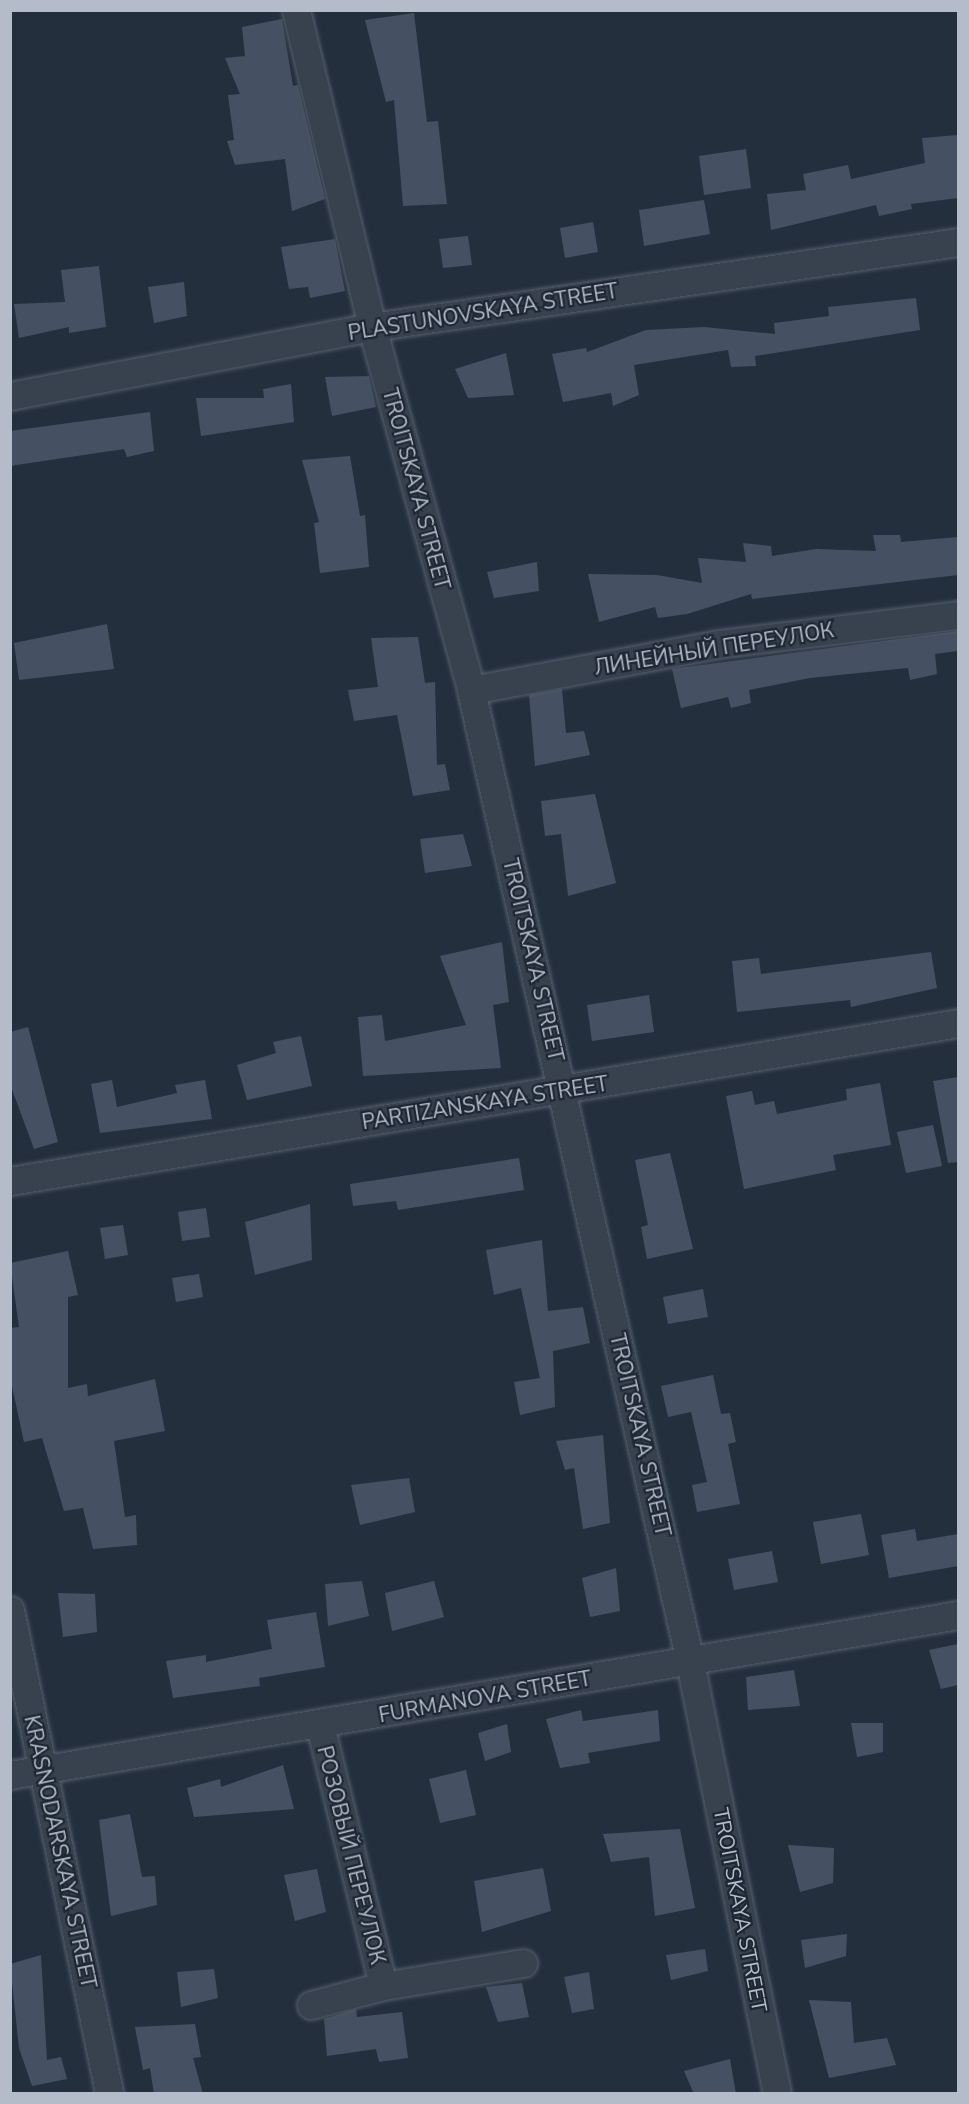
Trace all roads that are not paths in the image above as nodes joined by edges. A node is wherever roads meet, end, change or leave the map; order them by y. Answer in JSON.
{"nodes":[{"id":1,"x":296,"y":10,"type":"edge"},
{"id":2,"x":958,"y":242,"type":"edge"},
{"id":3,"x":372,"y":327,"type":"junction"},
{"id":4,"x":10,"y":396,"type":"edge"},
{"id":5,"x":958,"y":615,"type":"edge"},
{"id":6,"x":471,"y":690,"type":"junction"},
{"id":7,"x":958,"y":1023,"type":"edge"},
{"id":8,"x":562,"y":1090,"type":"junction"},
{"id":9,"x":10,"y":1181,"type":"edge"},
{"id":10,"x":10,"y":1610,"type":"edge"},
{"id":11,"x":958,"y":1615,"type":"edge"},
{"id":12,"x":690,"y":1662,"type":"junction"},
{"id":13,"x":320,"y":1725,"type":"junction"},
{"id":14,"x":44,"y":1771,"type":"junction"},
{"id":15,"x":10,"y":1775,"type":"edge"},
{"id":16,"x":523,"y":1963,"type":"dead end"},
{"id":17,"x":383,"y":1986,"type":"junction"},
{"id":18,"x":311,"y":2005,"type":"dead end"},
{"id":19,"x":109,"y":2094,"type":"edge"},
{"id":20,"x":777,"y":2094,"type":"edge"}],
"edges":[{"from":1,"to":3,"type":"street","name":"TROITSKAYA STREET"},
{"from":2,"to":3,"type":"street","name":"PLASTUNOVSKAYA STREET"},
{"from":3,"to":4,"type":"street","name":"PLASTUNOVSKAYA STREET"},
{"from":3,"to":6,"type":"street","name":"TROITSKAYA STREET"},
{"from":5,"to":6,"type":"street","name":"ЛИНЕЙНЫЙ ПЕРЕУЛОК"},
{"from":6,"to":8,"type":"street","name":"TROITSKAYA STREET"},
{"from":7,"to":8,"type":"street","name":"PARTIZANSKAYA STREET"},
{"from":8,"to":9,"type":"street","name":"PARTIZANSKAYA STREET"},
{"from":8,"to":12,"type":"street","name":"TROITSKAYA STREET"},
{"from":10,"to":14,"type":"street","name":"KRASNODARSKAYA STREET"},
{"from":11,"to":12,"type":"street","name":"FURMANOVA STREET"},
{"from":12,"to":13,"type":"street","name":"FURMANOVA STREET"},
{"from":12,"to":20,"type":"street","name":"TROITSKAYA STREET"},
{"from":13,"to":14,"type":"street","name":"FURMANOVA STREET"},
{"from":13,"to":17,"type":"street","name":"РОЗОВЫЙ ПЕРЕУЛОК"},
{"from":14,"to":15,"type":"street","name":"FURMANOVA STREET"},
{"from":14,"to":19,"type":"street","name":"KRASNODARSKAYA STREET"},
{"from":16,"to":17,"type":"street","name":"РОЗОВЫЙ ПЕРЕУЛОК"},
{"from":17,"to":18,"type":"street","name":"РОЗОВЫЙ ПЕРЕУЛОК"}]}
